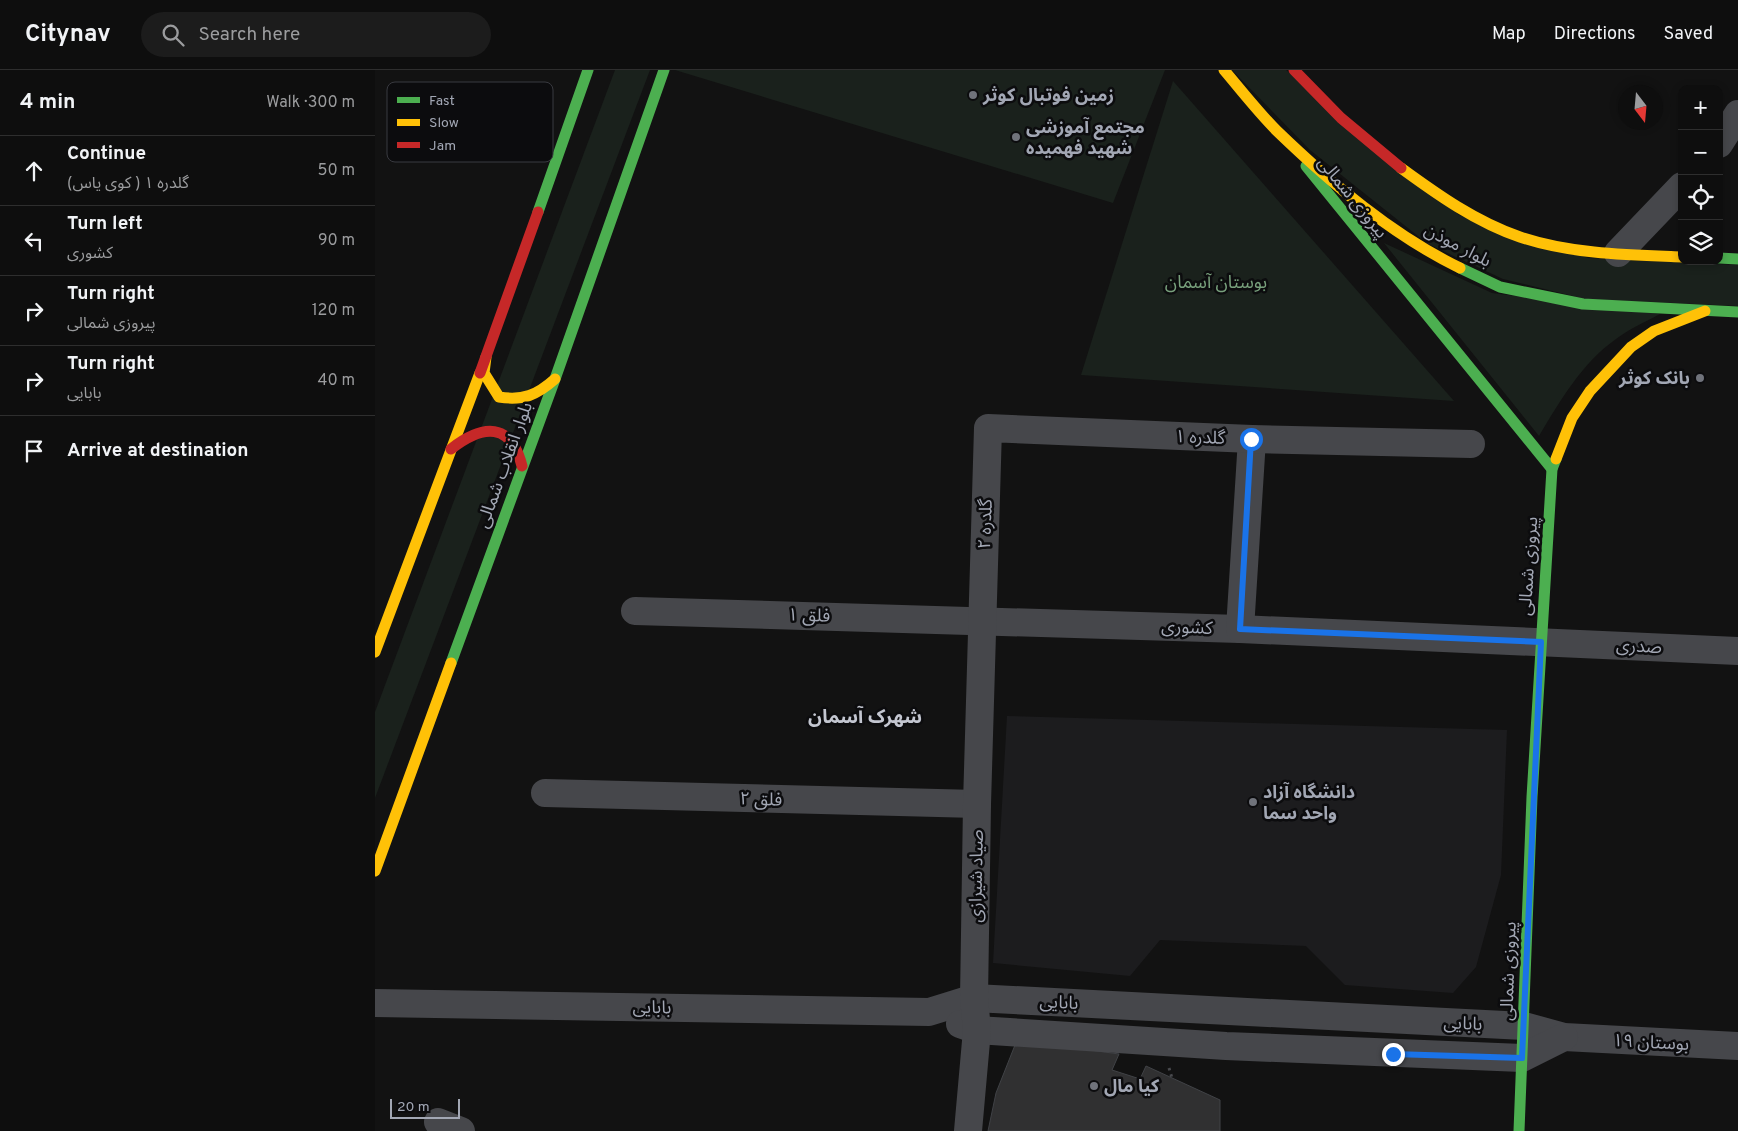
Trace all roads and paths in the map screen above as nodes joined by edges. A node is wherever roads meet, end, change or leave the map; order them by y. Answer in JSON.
{"nodes":[{"id":1,"x":588,"y":70,"type":"edge"},
{"id":2,"x":664,"y":70,"type":"edge"},
{"id":3,"x":1224,"y":70,"type":"edge"},
{"id":4,"x":1295,"y":70,"type":"edge"},
{"id":5,"x":1738,"y":114,"type":"edge"},
{"id":6,"x":1276,"y":130,"type":"junction"},
{"id":7,"x":1723,"y":138,"type":"edge"},
{"id":8,"x":1678,"y":190,"type":"edge"},
{"id":9,"x":1618,"y":253,"type":"junction"},
{"id":10,"x":1678,"y":257,"type":"edge"},
{"id":11,"x":1723,"y":258,"type":"edge"},
{"id":12,"x":1738,"y":259,"type":"edge"},
{"id":13,"x":1705,"y":311,"type":"junction"},
{"id":14,"x":1738,"y":312,"type":"edge"},
{"id":15,"x":486,"y":357,"type":"junction"},
{"id":16,"x":555,"y":379,"type":"junction"},
{"id":17,"x":988,"y":428,"type":"joint"},
{"id":18,"x":1251,"y":439,"type":"junction"},
{"id":19,"x":1471,"y":444,"type":"dead end"},
{"id":20,"x":451,"y":449,"type":"junction"},
{"id":21,"x":522,"y":466,"type":"junction"},
{"id":22,"x":1552,"y":470,"type":"junction"},
{"id":23,"x":635,"y":611,"type":"dead end"},
{"id":24,"x":983,"y":620,"type":"junction"},
{"id":25,"x":1240,"y":629,"type":"junction"},
{"id":26,"x":1541,"y":642,"type":"junction"},
{"id":27,"x":1738,"y":651,"type":"edge"},
{"id":28,"x":375,"y":652,"type":"edge"},
{"id":29,"x":545,"y":793,"type":"dead end"},
{"id":30,"x":977,"y":804,"type":"junction"},
{"id":31,"x":375,"y":871,"type":"edge"},
{"id":32,"x":974,"y":998,"type":"junction"},
{"id":33,"x":375,"y":1003,"type":"edge"},
{"id":34,"x":929,"y":1012,"type":"junction"},
{"id":35,"x":1524,"y":1026,"type":"junction"},
{"id":36,"x":977,"y":1030,"type":"junction"},
{"id":37,"x":1564,"y":1037,"type":"junction"},
{"id":38,"x":1738,"y":1046,"type":"edge"},
{"id":39,"x":1522,"y":1058,"type":"junction"},
{"id":40,"x":968,"y":1131,"type":"edge"},
{"id":41,"x":1519,"y":1131,"type":"edge"}],
"edges":[{"from":1,"to":15,"type":"main road"},
{"from":2,"to":16,"type":"main road","name":"بلوار انقلاب شمالی"},
{"from":3,"to":6,"type":"main road","name":"بلوار موذن"},
{"from":4,"to":9,"type":"main road","name":"بلوار موذن"},
{"from":5,"to":7,"type":"street"},
{"from":6,"to":13,"type":"main road","name":"بلوار موذن"},
{"from":6,"to":22,"type":"main road","name":"پیروزی شمالی"},
{"from":8,"to":9,"type":"street"},
{"from":9,"to":10,"type":"main road","name":"بلوار موذن"},
{"from":11,"to":12,"type":"main road"},
{"from":13,"to":14,"type":"main road","name":"بلوار موذن"},
{"from":13,"to":22,"type":"main road"},
{"from":15,"to":16,"type":"main road"},
{"from":15,"to":20,"type":"main road"},
{"from":16,"to":21,"type":"main road","name":"بلوار انقلاب شمالی"},
{"from":17,"to":18,"type":"street","name":"گلدره ۱"},
{"from":17,"to":24,"type":"street","name":"گلدره ۲"},
{"from":18,"to":19,"type":"street","name":"گلدره ۱"},
{"from":18,"to":25,"type":"street"},
{"from":20,"to":21,"type":"main road"},
{"from":20,"to":28,"type":"main road"},
{"from":21,"to":31,"type":"main road","name":"بلوار انقلاب شمالی"},
{"from":22,"to":26,"type":"main road","name":"پیروزی شمالی"},
{"from":23,"to":24,"type":"street","name":"فلق ۱"},
{"from":24,"to":25,"type":"street","name":"کشوری"},
{"from":24,"to":30,"type":"street","name":"صیاد شیرازی"},
{"from":25,"to":26,"type":"street","name":"کشوری"},
{"from":26,"to":27,"type":"street","name":"صدری"},
{"from":26,"to":35,"type":"main road","name":"پیروزی شمالی"},
{"from":29,"to":30,"type":"street","name":"فلق ۲"},
{"from":30,"to":32,"type":"street","name":"صیاد شیرازی"},
{"from":32,"to":34,"type":"street","name":"بابایی"},
{"from":32,"to":35,"type":"street","name":"بابایی"},
{"from":32,"to":36,"type":"street","name":"صیاد شیرازی"},
{"from":33,"to":34,"type":"street","name":"بابایی"},
{"from":34,"to":36,"type":"street","name":"بابایی"},
{"from":35,"to":37,"type":"street","name":"بابایی"},
{"from":35,"to":39,"type":"main road","name":"پیروزی شمالی"},
{"from":36,"to":39,"type":"street","name":"بابایی"},
{"from":36,"to":40,"type":"street","name":"صیاد شیرازی"},
{"from":37,"to":38,"type":"street","name":"بوستان ۱۹"},
{"from":37,"to":39,"type":"street","name":"بابایی"},
{"from":39,"to":41,"type":"main road","name":"پیروزی شمالی"}]}
